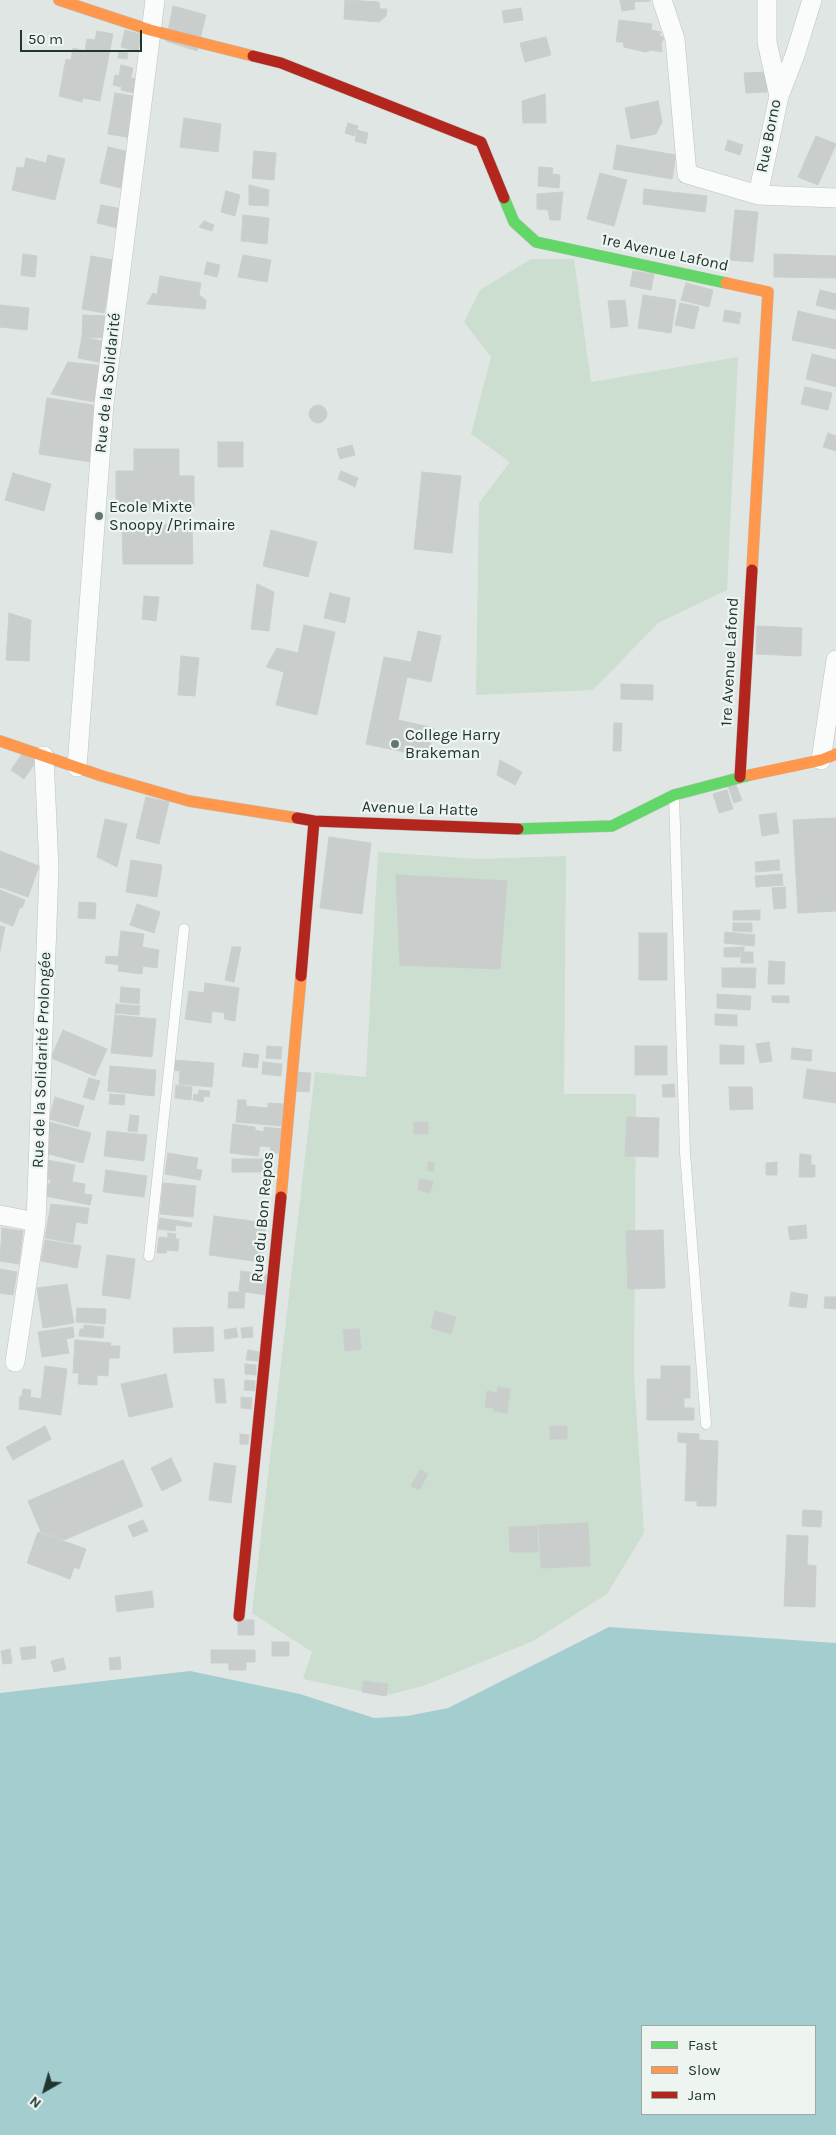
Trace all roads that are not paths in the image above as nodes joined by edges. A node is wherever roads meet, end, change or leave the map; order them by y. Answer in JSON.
{"nodes":[{"id":1,"x":59,"y":0,"type":"edge"},
{"id":2,"x":155,"y":0,"type":"edge"},
{"id":3,"x":662,"y":0,"type":"edge"},
{"id":4,"x":767,"y":0,"type":"edge"},
{"id":5,"x":812,"y":0,"type":"edge"},
{"id":6,"x":150,"y":30,"type":"junction"},
{"id":7,"x":779,"y":96,"type":"junction"},
{"id":8,"x":758,"y":195,"type":"junction"},
{"id":9,"x":836,"y":198,"type":"edge"},
{"id":10,"x":836,"y":660,"type":"edge"},
{"id":11,"x":0,"y":741,"type":"edge"},
{"id":12,"x":44,"y":756,"type":"junction"},
{"id":13,"x":829,"y":757,"type":"edge"},
{"id":14,"x":77,"y":767,"type":"junction"},
{"id":15,"x":740,"y":777,"type":"junction"},
{"id":16,"x":674,"y":795,"type":"junction"},
{"id":17,"x":314,"y":820,"type":"junction"},
{"id":18,"x":184,"y":929,"type":"dead end"},
{"id":19,"x":0,"y":1215,"type":"edge"},
{"id":20,"x":36,"y":1222,"type":"junction"},
{"id":21,"x":149,"y":1256,"type":"dead end"},
{"id":22,"x":15,"y":1362,"type":"dead end"},
{"id":23,"x":706,"y":1424,"type":"dead end"},
{"id":24,"x":239,"y":1616,"type":"dead end"}],
"edges":[{"from":1,"to":6,"type":"street"},
{"from":2,"to":6,"type":"street","name":"Rue de la Solidarité"},
{"from":3,"to":8,"type":"street"},
{"from":4,"to":7,"type":"street","name":"Rue Borno"},
{"from":5,"to":7,"type":"street"},
{"from":6,"to":14,"type":"street","name":"Rue de la Solidarité"},
{"from":6,"to":15,"type":"street","name":"1re Avenue Lafond"},
{"from":7,"to":8,"type":"street","name":"Rue Borno"},
{"from":8,"to":9,"type":"street","name":"Rue Borno"},
{"from":10,"to":13,"type":"street"},
{"from":11,"to":12,"type":"street","name":"Avenue La Hatte"},
{"from":12,"to":14,"type":"street","name":"Avenue La Hatte"},
{"from":12,"to":20,"type":"street","name":"Rue de la Solidarité Prolongée"},
{"from":13,"to":15,"type":"street","name":"Avenue La Hatte"},
{"from":14,"to":17,"type":"street","name":"Avenue La Hatte"},
{"from":15,"to":16,"type":"street","name":"Avenue La Hatte"},
{"from":16,"to":17,"type":"street","name":"Avenue La Hatte"},
{"from":16,"to":23,"type":"lane"},
{"from":17,"to":24,"type":"street","name":"Rue du Bon Repos"},
{"from":18,"to":21,"type":"lane"},
{"from":19,"to":20,"type":"street"},
{"from":20,"to":22,"type":"street","name":"Rue de la Solidarité Prolongée"}]}
